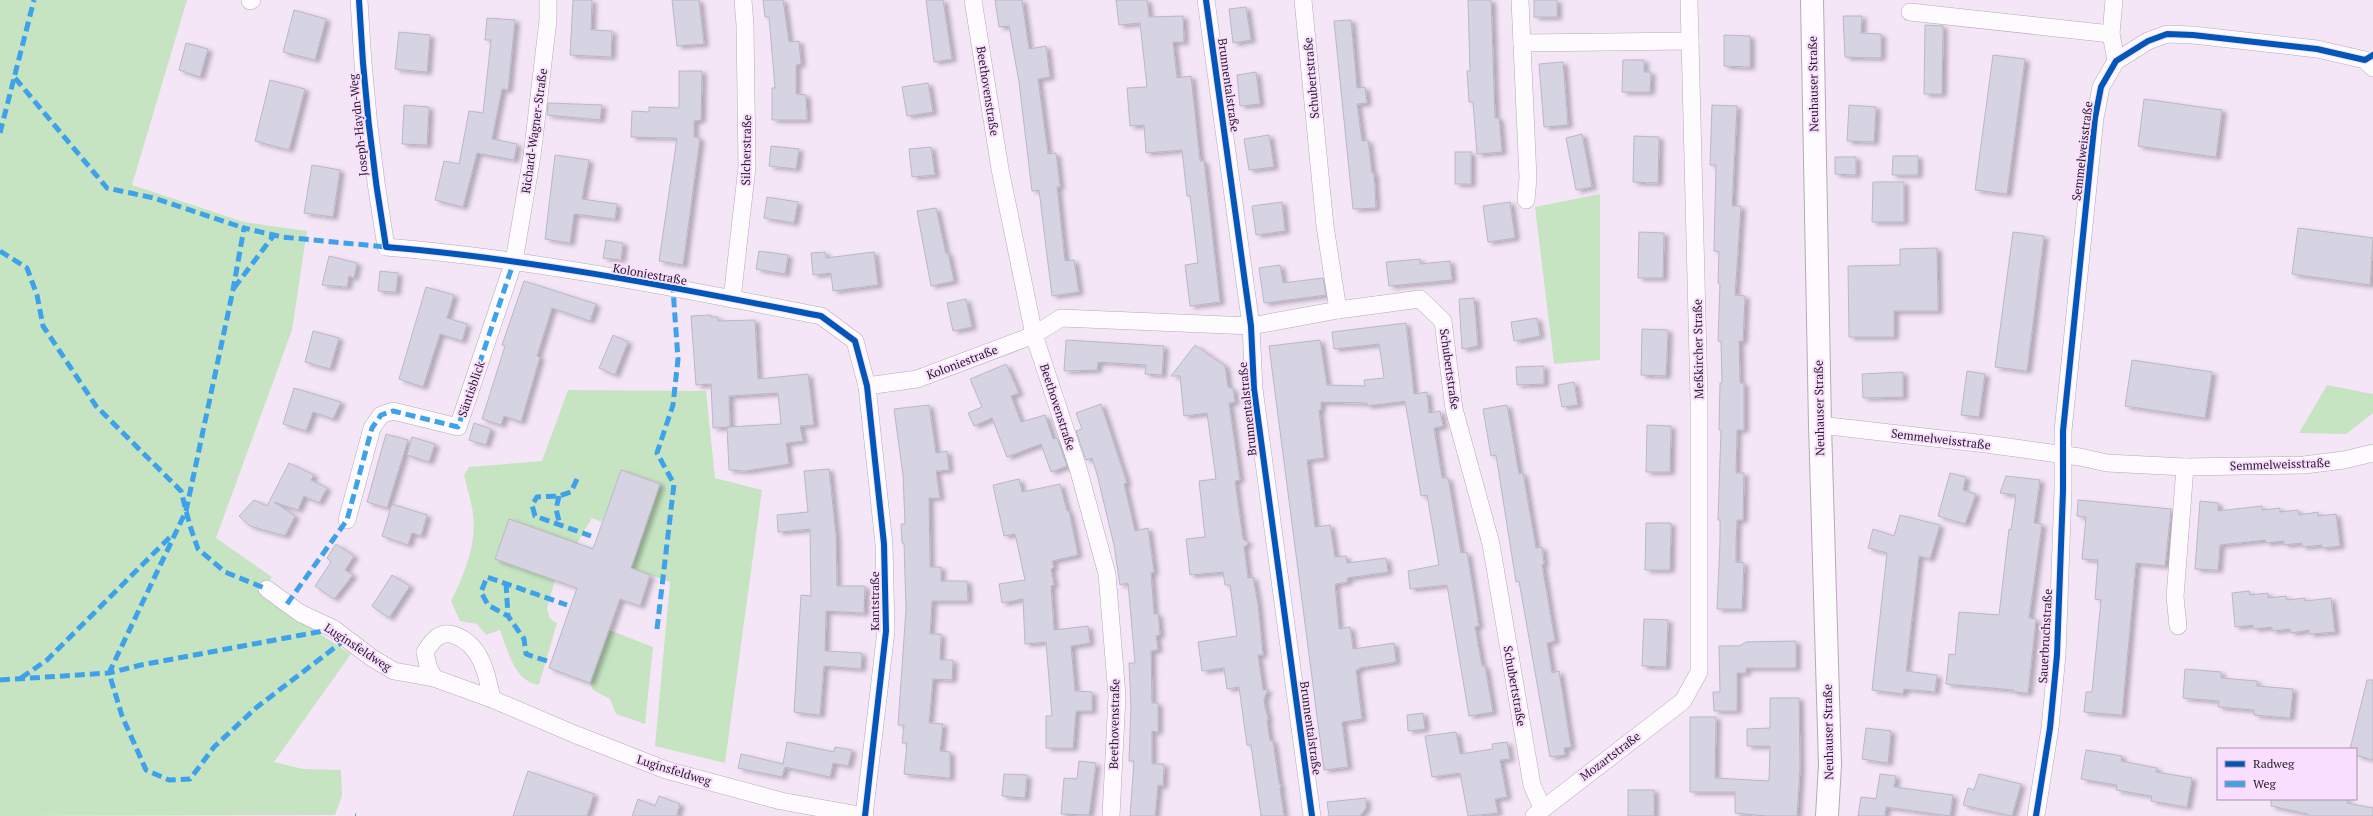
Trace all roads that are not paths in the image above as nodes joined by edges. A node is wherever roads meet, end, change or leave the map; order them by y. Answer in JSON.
{"nodes":[{"id":1,"x":359,"y":0,"type":"edge"},
{"id":2,"x":548,"y":0,"type":"edge"},
{"id":3,"x":743,"y":0,"type":"edge"},
{"id":4,"x":973,"y":0,"type":"edge"},
{"id":5,"x":1206,"y":0,"type":"edge"},
{"id":6,"x":1303,"y":0,"type":"edge"},
{"id":7,"x":1520,"y":0,"type":"edge"},
{"id":8,"x":1689,"y":0,"type":"edge"},
{"id":9,"x":1812,"y":0,"type":"edge"},
{"id":10,"x":2114,"y":0,"type":"edge"},
{"id":11,"x":1910,"y":12,"type":"dead end"},
{"id":12,"x":2111,"y":34,"type":"junction"},
{"id":13,"x":1690,"y":41,"type":"junction"},
{"id":14,"x":1522,"y":43,"type":"junction"},
{"id":15,"x":2116,"y":61,"type":"junction"},
{"id":16,"x":2373,"y":68,"type":"edge"},
{"id":17,"x":1526,"y":200,"type":"dead end"},
{"id":18,"x":386,"y":247,"type":"joint"},
{"id":19,"x":514,"y":262,"type":"junction"},
{"id":20,"x":732,"y":299,"type":"junction"},
{"id":21,"x":1338,"y":310,"type":"junction"},
{"id":22,"x":1251,"y":326,"type":"junction"},
{"id":23,"x":1034,"y":335,"type":"junction"},
{"id":24,"x":867,"y":386,"type":"junction"},
{"id":25,"x":1820,"y":425,"type":"junction"},
{"id":26,"x":2373,"y":453,"type":"edge"},
{"id":27,"x":2062,"y":456,"type":"junction"},
{"id":28,"x":2185,"y":467,"type":"junction"},
{"id":29,"x":347,"y":520,"type":"dead end"},
{"id":30,"x":267,"y":589,"type":"dead end"},
{"id":31,"x":2178,"y":626,"type":"dead end"},
{"id":32,"x":434,"y":678,"type":"junction"},
{"id":33,"x":1687,"y":696,"type":"joint"},
{"id":34,"x":492,"y":699,"type":"junction"},
{"id":35,"x":1538,"y":812,"type":"edge"},
{"id":36,"x":865,"y":816,"type":"edge"},
{"id":37,"x":1111,"y":816,"type":"edge"},
{"id":38,"x":1312,"y":816,"type":"edge"},
{"id":39,"x":1827,"y":816,"type":"edge"},
{"id":40,"x":2036,"y":816,"type":"edge"}],
"edges":[{"from":1,"to":18,"type":"street","name":"Joseph-Haydn-Weg"},
{"from":2,"to":19,"type":"street","name":"Richard-Wagner-Straße"},
{"from":3,"to":20,"type":"street","name":"Silcherstraße"},
{"from":4,"to":23,"type":"street","name":"Beethovenstraße"},
{"from":5,"to":22,"type":"street","name":"Brunnentalstraße"},
{"from":6,"to":21,"type":"street","name":"Schubertstraße"},
{"from":7,"to":14,"type":"street"},
{"from":8,"to":13,"type":"street","name":"Meßkircher Straße"},
{"from":9,"to":25,"type":"street","name":"Neuhauser Straße"},
{"from":10,"to":12,"type":"street"},
{"from":11,"to":12,"type":"street"},
{"from":12,"to":15,"type":"street"},
{"from":13,"to":14,"type":"street"},
{"from":13,"to":33,"type":"street","name":"Meßkircher Straße"},
{"from":14,"to":17,"type":"street"},
{"from":15,"to":16,"type":"street","name":"Semmelweisstraße"},
{"from":15,"to":27,"type":"street","name":"Semmelweisstraße"},
{"from":18,"to":19,"type":"street","name":"Koloniestraße"},
{"from":19,"to":20,"type":"street","name":"Koloniestraße"},
{"from":19,"to":29,"type":"street","name":"Säntisblick"},
{"from":20,"to":24,"type":"street","name":"Koloniestraße"},
{"from":21,"to":22,"type":"street","name":"Koloniestraße"},
{"from":21,"to":35,"type":"street","name":"Schubertstraße"},
{"from":22,"to":23,"type":"street","name":"Koloniestraße"},
{"from":22,"to":38,"type":"street","name":"Brunnentalstraße"},
{"from":23,"to":24,"type":"street","name":"Koloniestraße"},
{"from":23,"to":37,"type":"street","name":"Beethovenstraße"},
{"from":24,"to":36,"type":"street","name":"Kantstraße"},
{"from":25,"to":27,"type":"street","name":"Semmelweisstraße"},
{"from":25,"to":39,"type":"street","name":"Neuhauser Straße"},
{"from":26,"to":28,"type":"street","name":"Semmelweisstraße"},
{"from":27,"to":28,"type":"street","name":"Semmelweisstraße"},
{"from":27,"to":40,"type":"street","name":"Sauerbruchstraße"},
{"from":28,"to":31,"type":"street"},
{"from":30,"to":32,"type":"street","name":"Luginsfeldweg"},
{"from":32,"to":34,"type":"street","name":"Luginsfeldweg"},
{"from":32,"to":34,"type":"street"},
{"from":33,"to":35,"type":"street","name":"Mozartstraße"},
{"from":34,"to":36,"type":"street","name":"Luginsfeldweg"}]}
